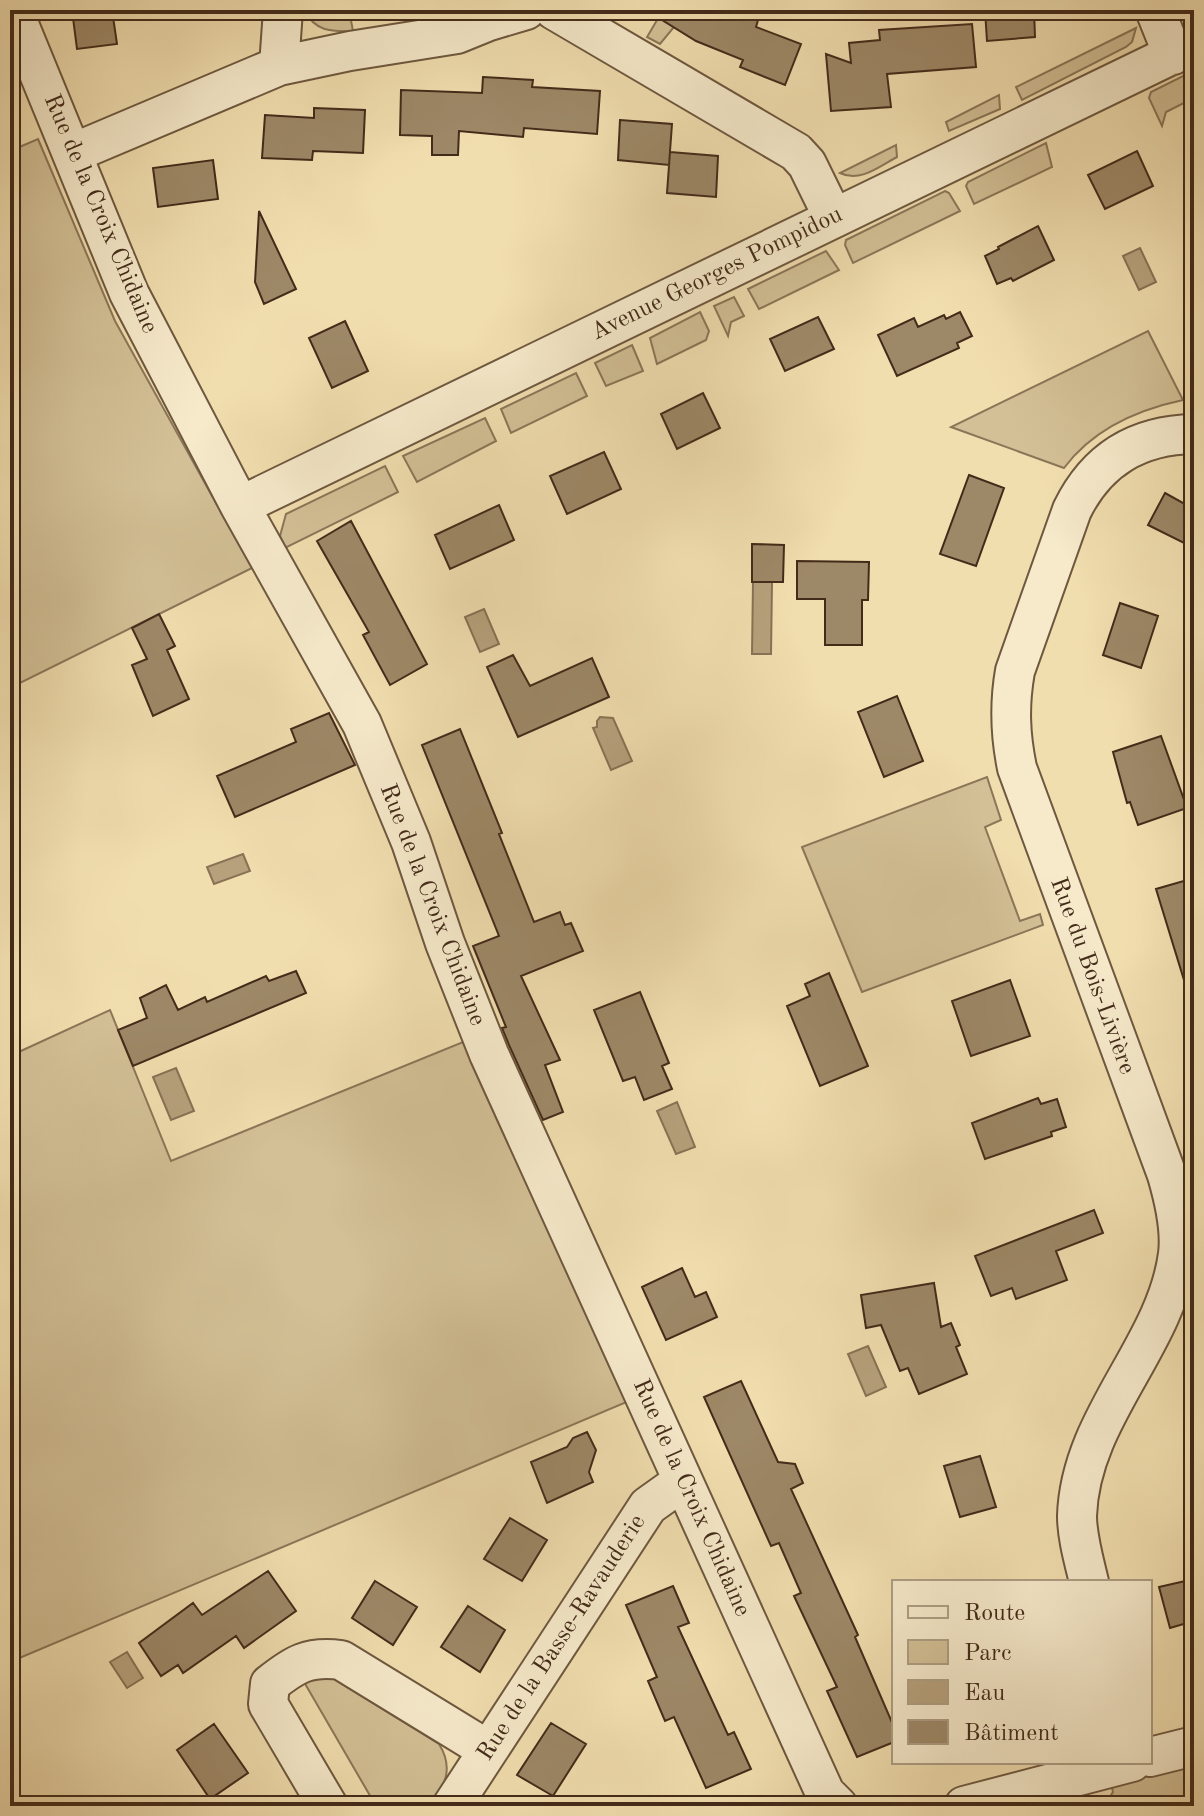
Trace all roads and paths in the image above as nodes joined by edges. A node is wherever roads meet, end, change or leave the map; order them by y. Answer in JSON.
{"nodes":[{"id":1,"x":13,"y":10,"type":"edge"},
{"id":2,"x":283,"y":10,"type":"edge"},
{"id":3,"x":526,"y":10,"type":"edge"},
{"id":4,"x":554,"y":10,"type":"edge"},
{"id":5,"x":1155,"y":10,"type":"edge"},
{"id":6,"x":1183,"y":50,"type":"edge"},
{"id":7,"x":279,"y":66,"type":"junction"},
{"id":8,"x":73,"y":153,"type":"junction"},
{"id":9,"x":833,"y":217,"type":"junction"},
{"id":10,"x":1194,"y":434,"type":"edge"},
{"id":11,"x":240,"y":506,"type":"junction"},
{"id":12,"x":1183,"y":1188,"type":"edge"},
{"id":13,"x":1183,"y":1285,"type":"edge"},
{"id":14,"x":683,"y":1481,"type":"junction"},
{"id":15,"x":1088,"y":1580,"type":"edge"},
{"id":16,"x":1194,"y":1746,"type":"edge"},
{"id":17,"x":488,"y":1750,"type":"junction"},
{"id":18,"x":1152,"y":1756,"type":"edge"},
{"id":19,"x":1128,"y":1764,"type":"edge"},
{"id":20,"x":1063,"y":1794,"type":"edge"},
{"id":21,"x":328,"y":1806,"type":"edge"},
{"id":22,"x":452,"y":1806,"type":"edge"},
{"id":23,"x":838,"y":1806,"type":"edge"},
{"id":24,"x":964,"y":1806,"type":"edge"}],
"edges":[{"from":1,"to":8,"type":"street","name":"Rue de la Croix Chidaine"},
{"from":2,"to":7,"type":"street"},
{"from":3,"to":7,"type":"street"},
{"from":4,"to":9,"type":"street"},
{"from":5,"to":6,"type":"street"},
{"from":6,"to":9,"type":"street","name":"Avenue Georges Pompidou"},
{"from":7,"to":8,"type":"street"},
{"from":8,"to":11,"type":"street","name":"Rue de la Croix Chidaine"},
{"from":9,"to":11,"type":"street","name":"Avenue Georges Pompidou"},
{"from":10,"to":12,"type":"street","name":"Rue du Bois-Livière"},
{"from":11,"to":14,"type":"street","name":"Rue de la Croix Chidaine"},
{"from":12,"to":13,"type":"street","name":"Rue du Bois-Livière"},
{"from":13,"to":15,"type":"street","name":"Rue du Bois-Livière"},
{"from":14,"to":17,"type":"street","name":"Rue de la Basse-Ravauderie"},
{"from":14,"to":23,"type":"street","name":"Rue de la Croix Chidaine"},
{"from":16,"to":18,"type":"street"},
{"from":17,"to":21,"type":"street"},
{"from":17,"to":22,"type":"street","name":"Rue de la Basse-Ravauderie"},
{"from":19,"to":20,"type":"street"},
{"from":20,"to":24,"type":"street"}]}
